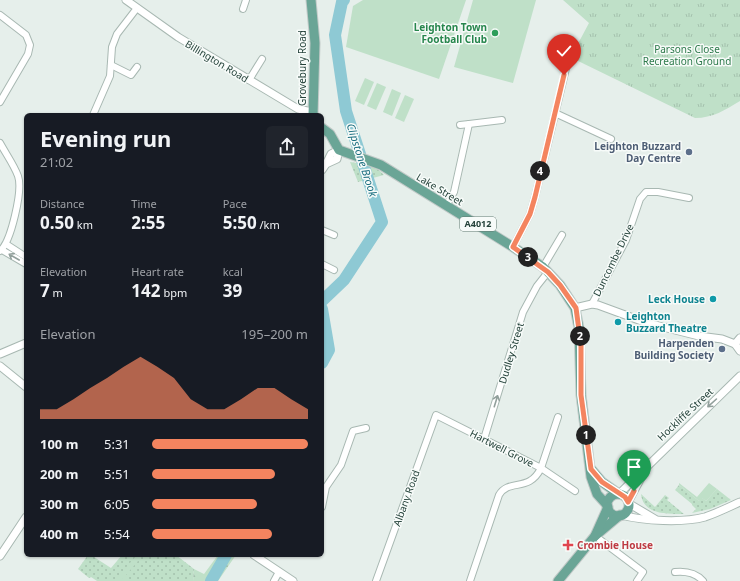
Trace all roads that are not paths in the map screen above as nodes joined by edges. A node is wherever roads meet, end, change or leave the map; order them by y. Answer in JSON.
{"nodes":[{"id":1,"x":126,"y":0,"type":"edge"},
{"id":2,"x":246,"y":0,"type":"edge"},
{"id":3,"x":311,"y":0,"type":"edge"},
{"id":4,"x":137,"y":8,"type":"junction"},
{"id":5,"x":243,"y":10,"type":"dead end"},
{"id":6,"x":0,"y":15,"type":"edge"},
{"id":7,"x":570,"y":52,"type":"dead end"},
{"id":8,"x":262,"y":59,"type":"dead end"},
{"id":9,"x":111,"y":65,"type":"junction"},
{"id":10,"x":137,"y":67,"type":"dead end"},
{"id":11,"x":249,"y":80,"type":"junction"},
{"id":12,"x":0,"y":102,"type":"edge"},
{"id":13,"x":94,"y":113,"type":"edge"},
{"id":14,"x":313,"y":113,"type":"edge"},
{"id":15,"x":555,"y":113,"type":"junction"},
{"id":16,"x":502,"y":120,"type":"dead end"},
{"id":17,"x":469,"y":124,"type":"junction"},
{"id":18,"x":460,"y":125,"type":"dead end"},
{"id":19,"x":324,"y":130,"type":"edge"},
{"id":20,"x":611,"y":139,"type":"dead end"},
{"id":21,"x":0,"y":143,"type":"edge"},
{"id":22,"x":343,"y":152,"type":"junction"},
{"id":23,"x":324,"y":166,"type":"edge"},
{"id":24,"x":689,"y":198,"type":"dead end"},
{"id":25,"x":446,"y":206,"type":"junction"},
{"id":26,"x":324,"y":231,"type":"edge"},
{"id":27,"x":334,"y":235,"type":"dead end"},
{"id":28,"x":562,"y":235,"type":"dead end"},
{"id":29,"x":6,"y":244,"type":"junction"},
{"id":30,"x":513,"y":247,"type":"junction"},
{"id":31,"x":1,"y":251,"type":"edge"},
{"id":32,"x":24,"y":256,"type":"edge"},
{"id":33,"x":24,"y":263,"type":"edge"},
{"id":34,"x":324,"y":265,"type":"edge"},
{"id":35,"x":334,"y":270,"type":"dead end"},
{"id":36,"x":546,"y":270,"type":"junction"},
{"id":37,"x":592,"y":304,"type":"junction"},
{"id":38,"x":576,"y":308,"type":"junction"},
{"id":39,"x":740,"y":338,"type":"edge"},
{"id":40,"x":24,"y":344,"type":"edge"},
{"id":41,"x":735,"y":344,"type":"junction"},
{"id":42,"x":740,"y":351,"type":"edge"},
{"id":43,"x":0,"y":354,"type":"edge"},
{"id":44,"x":0,"y":366,"type":"edge"},
{"id":45,"x":740,"y":376,"type":"edge"},
{"id":46,"x":24,"y":385,"type":"edge"},
{"id":47,"x":436,"y":415,"type":"joint"},
{"id":48,"x":558,"y":417,"type":"dead end"},
{"id":49,"x":366,"y":428,"type":"dead end"},
{"id":50,"x":484,"y":439,"type":"junction"},
{"id":51,"x":541,"y":468,"type":"junction"},
{"id":52,"x":591,"y":469,"type":"junction"},
{"id":53,"x":646,"y":469,"type":"junction"},
{"id":54,"x":575,"y":491,"type":"dead end"},
{"id":55,"x":619,"y":494,"type":"junction"},
{"id":56,"x":324,"y":497,"type":"edge"},
{"id":57,"x":740,"y":502,"type":"edge"},
{"id":58,"x":628,"y":503,"type":"junction"},
{"id":59,"x":608,"y":506,"type":"junction"},
{"id":60,"x":620,"y":515,"type":"junction"},
{"id":61,"x":24,"y":520,"type":"edge"},
{"id":62,"x":656,"y":520,"type":"junction"},
{"id":63,"x":594,"y":536,"type":"junction"},
{"id":64,"x":1,"y":552,"type":"edge"},
{"id":65,"x":258,"y":557,"type":"edge"},
{"id":66,"x":279,"y":572,"type":"junction"},
{"id":67,"x":675,"y":572,"type":"dead end"},
{"id":68,"x":274,"y":581,"type":"edge"},
{"id":69,"x":293,"y":581,"type":"edge"},
{"id":70,"x":376,"y":581,"type":"edge"},
{"id":71,"x":470,"y":581,"type":"edge"},
{"id":72,"x":558,"y":581,"type":"edge"},
{"id":73,"x":638,"y":581,"type":"edge"},
{"id":74,"x":703,"y":581,"type":"edge"}],
"edges":[{"from":1,"to":4,"type":"street","name":"Billington Road"},
{"from":2,"to":5,"type":"street"},
{"from":3,"to":14,"type":"main road","name":"Grovebury Road"},
{"from":4,"to":9,"type":"street"},
{"from":4,"to":11,"type":"street","name":"Billington Road"},
{"from":6,"to":12,"type":"street"},
{"from":7,"to":15,"type":"street"},
{"from":8,"to":11,"type":"street"},
{"from":9,"to":10,"type":"street"},
{"from":9,"to":13,"type":"street"},
{"from":11,"to":14,"type":"street","name":"Billington Road"},
{"from":15,"to":20,"type":"street"},
{"from":15,"to":30,"type":"street"},
{"from":16,"to":17,"type":"street"},
{"from":17,"to":18,"type":"street"},
{"from":17,"to":25,"type":"street"},
{"from":19,"to":22,"type":"main road"},
{"from":21,"to":29,"type":"street"},
{"from":22,"to":23,"type":"street"},
{"from":22,"to":25,"type":"main road","name":"Lake Street","number":"A4012"},
{"from":24,"to":37,"type":"street","name":"Duncombe Drive"},
{"from":25,"to":30,"type":"main road","name":"Lake Street","number":"A4012"},
{"from":26,"to":27,"type":"street"},
{"from":28,"to":36,"type":"street","name":"Dudley Street"},
{"from":29,"to":31,"type":"street"},
{"from":29,"to":32,"type":"street"},
{"from":30,"to":36,"type":"main road","name":"Lake Street","number":"A4012"},
{"from":33,"to":31,"type":"street","one_way":true},
{"from":34,"to":35,"type":"street"},
{"from":36,"to":38,"type":"main road","name":"Lake Street","number":"A4012"},
{"from":50,"to":36,"type":"street","name":"Dudley Street","one_way":true},
{"from":37,"to":38,"type":"street"},
{"from":37,"to":41,"type":"street"},
{"from":38,"to":52,"type":"main road","number":"A4012"},
{"from":39,"to":41,"type":"street"},
{"from":40,"to":43,"type":"street"},
{"from":41,"to":42,"type":"street"},
{"from":44,"to":46,"type":"street"},
{"from":45,"to":53,"type":"street","name":"Hockliffe Street","one_way":true},
{"from":47,"to":50,"type":"street","name":"Hartwell Grove"},
{"from":47,"to":70,"type":"street","name":"Albany Road"},
{"from":48,"to":51,"type":"street","name":"Hartwell Grove"},
{"from":49,"to":56,"type":"street"},
{"from":50,"to":51,"type":"street","name":"Hartwell Grove"},
{"from":51,"to":54,"type":"street"},
{"from":51,"to":71,"type":"street"},
{"from":52,"to":55,"type":"main road"},
{"from":52,"to":59,"type":"main road","number":"A4012"},
{"from":53,"to":55,"type":"street","name":"Hockliffe Street"},
{"from":53,"to":58,"type":"street","name":"Hockliffe Street"},
{"from":55,"to":58,"type":"main road"},
{"from":55,"to":59,"type":"main road"},
{"from":57,"to":62,"type":"street"},
{"from":58,"to":60,"type":"main road"},
{"from":58,"to":62,"type":"street"},
{"from":59,"to":60,"type":"main road"},
{"from":59,"to":63,"type":"main road"},
{"from":60,"to":62,"type":"street"},
{"from":60,"to":63,"type":"main road"},
{"from":61,"to":64,"type":"street"},
{"from":63,"to":72,"type":"main road"},
{"from":63,"to":73,"type":"street"},
{"from":65,"to":66,"type":"street"},
{"from":66,"to":68,"type":"street"},
{"from":66,"to":69,"type":"street"},
{"from":67,"to":74,"type":"street"}]}
